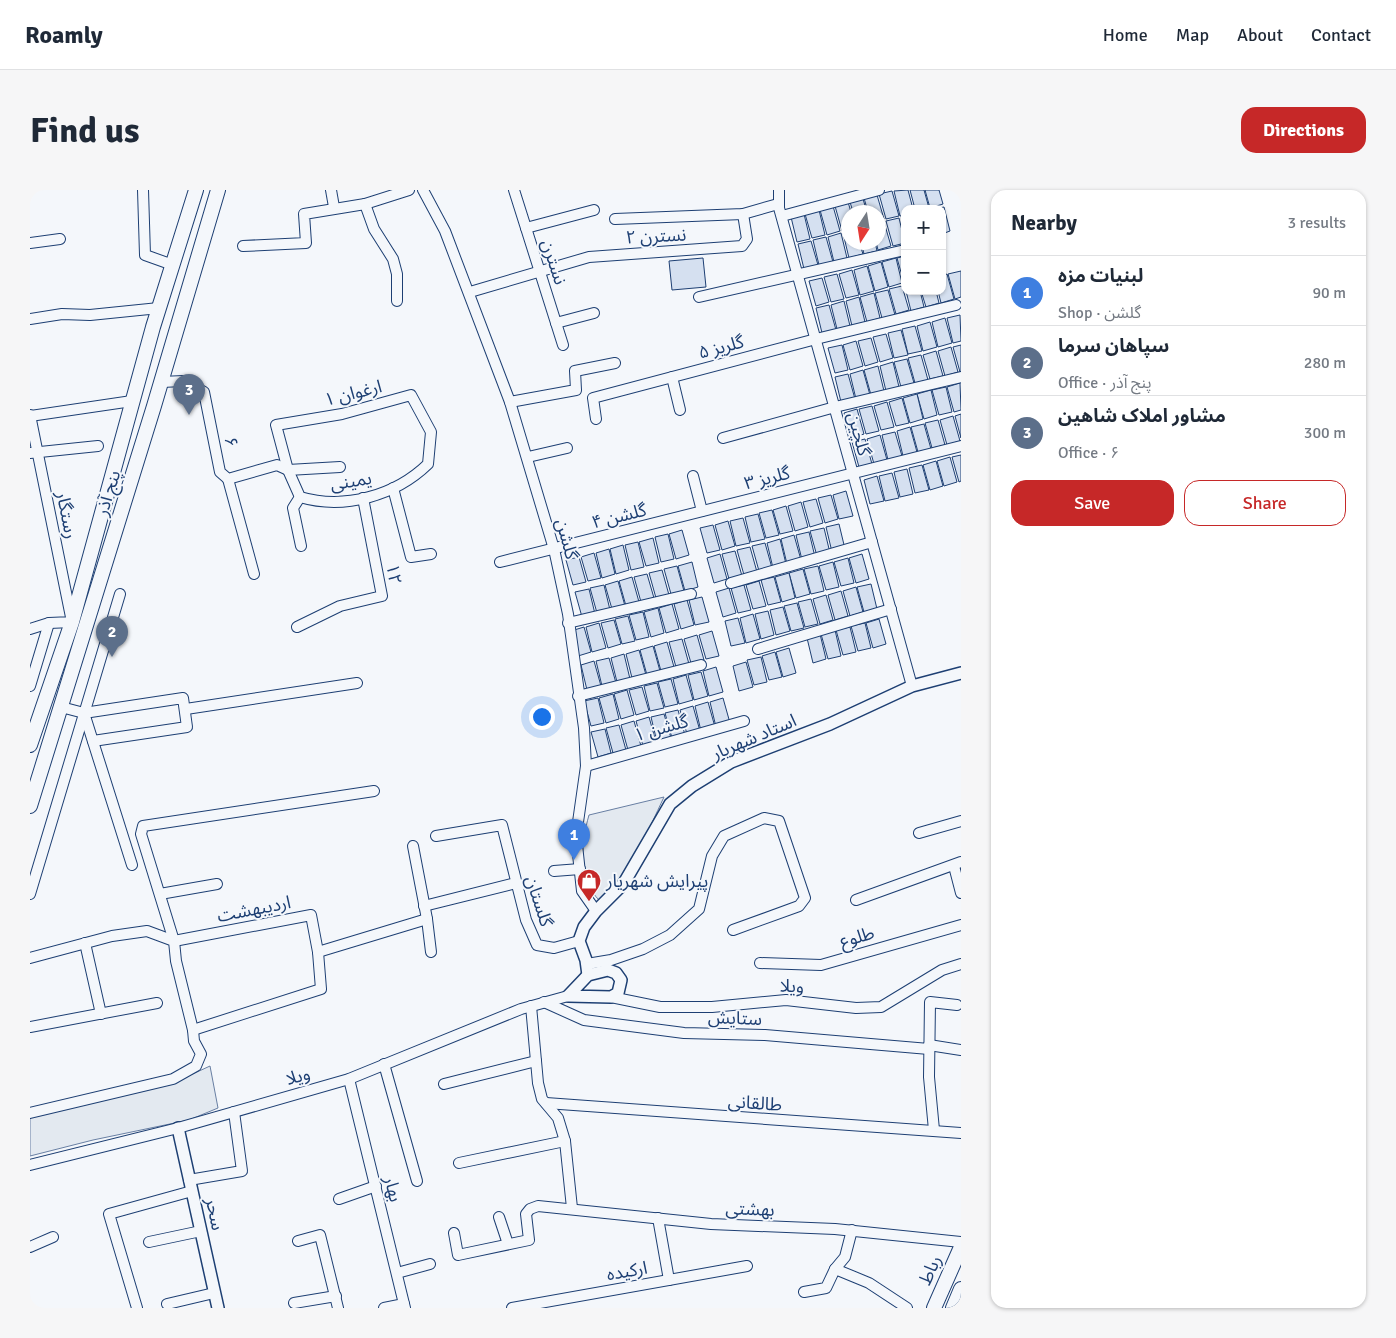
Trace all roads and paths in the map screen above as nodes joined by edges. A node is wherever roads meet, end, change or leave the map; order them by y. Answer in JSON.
{"nodes":[{"id":1,"x":143,"y":190,"type":"edge"},
{"id":2,"x":196,"y":190,"type":"edge"},
{"id":3,"x":218,"y":190,"type":"edge"},
{"id":4,"x":331,"y":190,"type":"edge"},
{"id":5,"x":409,"y":190,"type":"edge"},
{"id":6,"x":423,"y":190,"type":"edge"},
{"id":7,"x":514,"y":190,"type":"edge"},
{"id":8,"x":779,"y":190,"type":"edge"},
{"id":9,"x":879,"y":190,"type":"edge"},
{"id":10,"x":365,"y":204,"type":"junction"},
{"id":11,"x":778,"y":204,"type":"junction"},
{"id":12,"x":334,"y":207,"type":"junction"},
{"id":13,"x":594,"y":210,"type":"dead end"},
{"id":14,"x":742,"y":214,"type":"junction"},
{"id":15,"x":782,"y":216,"type":"junction"},
{"id":16,"x":615,"y":219,"type":"dead end"},
{"id":17,"x":526,"y":228,"type":"junction"},
{"id":18,"x":60,"y":238,"type":"dead end"},
{"id":19,"x":30,"y":244,"type":"edge"},
{"id":20,"x":243,"y":246,"type":"dead end"},
{"id":21,"x":901,"y":251,"type":"edge"},
{"id":22,"x":173,"y":265,"type":"junction"},
{"id":23,"x":540,"y":273,"type":"junction"},
{"id":24,"x":798,"y":276,"type":"junction"},
{"id":25,"x":470,"y":292,"type":"junction"},
{"id":26,"x":699,"y":297,"type":"dead end"},
{"id":27,"x":397,"y":301,"type":"dead end"},
{"id":28,"x":956,"y":305,"type":"dead end"},
{"id":29,"x":159,"y":308,"type":"junction"},
{"id":30,"x":594,"y":313,"type":"dead end"},
{"id":31,"x":30,"y":319,"type":"edge"},
{"id":32,"x":556,"y":323,"type":"junction"},
{"id":33,"x":816,"y":339,"type":"junction"},
{"id":34,"x":563,"y":345,"type":"dead end"},
{"id":35,"x":615,"y":363,"type":"dead end"},
{"id":36,"x":672,"y":377,"type":"junction"},
{"id":37,"x":961,"y":377,"type":"edge"},
{"id":38,"x":161,"y":382,"type":"junction"},
{"id":39,"x":132,"y":401,"type":"junction"},
{"id":40,"x":510,"y":402,"type":"junction"},
{"id":41,"x":835,"y":406,"type":"junction"},
{"id":42,"x":680,"y":410,"type":"dead end"},
{"id":43,"x":30,"y":415,"type":"edge"},
{"id":44,"x":596,"y":419,"type":"dead end"},
{"id":45,"x":723,"y":438,"type":"dead end"},
{"id":46,"x":98,"y":446,"type":"dead end"},
{"id":47,"x":961,"y":446,"type":"edge"},
{"id":48,"x":567,"y":448,"type":"dead end"},
{"id":49,"x":34,"y":453,"type":"edge"},
{"id":50,"x":528,"y":457,"type":"junction"},
{"id":51,"x":428,"y":464,"type":"joint"},
{"id":52,"x":340,"y":467,"type":"dead end"},
{"id":53,"x":288,"y":470,"type":"junction"},
{"id":54,"x":853,"y":473,"type":"junction"},
{"id":55,"x":693,"y":476,"type":"dead end"},
{"id":56,"x":228,"y":479,"type":"junction"},
{"id":57,"x":393,"y":488,"type":"junction"},
{"id":58,"x":300,"y":497,"type":"junction"},
{"id":59,"x":363,"y":498,"type":"junction"},
{"id":60,"x":702,"y":511,"type":"junction"},
{"id":61,"x":688,"y":515,"type":"joint"},
{"id":62,"x":872,"y":542,"type":"junction"},
{"id":63,"x":301,"y":546,"type":"dead end"},
{"id":64,"x":554,"y":549,"type":"junction"},
{"id":65,"x":431,"y":554,"type":"dead end"},
{"id":66,"x":500,"y":562,"type":"dead end"},
{"id":67,"x":254,"y":574,"type":"dead end"},
{"id":68,"x":731,"y":583,"type":"dead end"},
{"id":69,"x":120,"y":594,"type":"dead end"},
{"id":70,"x":691,"y":594,"type":"dead end"},
{"id":71,"x":891,"y":609,"type":"junction"},
{"id":72,"x":72,"y":622,"type":"junction"},
{"id":73,"x":49,"y":623,"type":"junction"},
{"id":74,"x":568,"y":623,"type":"junction"},
{"id":75,"x":296,"y":627,"type":"dead end"},
{"id":76,"x":30,"y":629,"type":"edge"},
{"id":77,"x":758,"y":649,"type":"dead end"},
{"id":78,"x":701,"y":665,"type":"dead end"},
{"id":79,"x":961,"y":673,"type":"edge"},
{"id":80,"x":357,"y":683,"type":"dead end"},
{"id":81,"x":30,"y":686,"type":"edge"},
{"id":82,"x":912,"y":686,"type":"junction"},
{"id":83,"x":48,"y":689,"type":"junction"},
{"id":84,"x":65,"y":694,"type":"junction"},
{"id":85,"x":578,"y":696,"type":"junction"},
{"id":86,"x":61,"y":707,"type":"junction"},
{"id":87,"x":186,"y":709,"type":"junction"},
{"id":88,"x":84,"y":713,"type":"junction"},
{"id":89,"x":744,"y":721,"type":"dead end"},
{"id":90,"x":37,"y":723,"type":"junction"},
{"id":91,"x":54,"y":729,"type":"junction"},
{"id":92,"x":94,"y":741,"type":"junction"},
{"id":93,"x":30,"y":745,"type":"edge"},
{"id":94,"x":586,"y":766,"type":"junction"},
{"id":95,"x":374,"y":791,"type":"dead end"},
{"id":96,"x":30,"y":806,"type":"edge"},
{"id":97,"x":961,"y":821,"type":"edge"},
{"id":98,"x":919,"y":833,"type":"dead end"},
{"id":99,"x":436,"y":836,"type":"dead end"},
{"id":100,"x":413,"y":846,"type":"dead end"},
{"id":101,"x":957,"y":864,"type":"edge"},
{"id":102,"x":132,"y":865,"type":"dead end"},
{"id":103,"x":580,"y":870,"type":"junction"},
{"id":104,"x":554,"y":871,"type":"dead end"},
{"id":105,"x":516,"y":883,"type":"junction"},
{"id":106,"x":217,"y":884,"type":"dead end"},
{"id":107,"x":961,"y":893,"type":"edge"},
{"id":108,"x":30,"y":894,"type":"edge"},
{"id":109,"x":160,"y":894,"type":"junction"},
{"id":110,"x":856,"y":900,"type":"dead end"},
{"id":111,"x":424,"y":906,"type":"junction"},
{"id":112,"x":596,"y":912,"type":"junction"},
{"id":113,"x":428,"y":919,"type":"junction"},
{"id":114,"x":961,"y":925,"type":"edge"},
{"id":115,"x":733,"y":930,"type":"dead end"},
{"id":116,"x":174,"y":941,"type":"junction"},
{"id":117,"x":579,"y":942,"type":"junction"},
{"id":118,"x":85,"y":943,"type":"junction"},
{"id":119,"x":318,"y":952,"type":"junction"},
{"id":120,"x":431,"y":952,"type":"dead end"},
{"id":121,"x":30,"y":958,"type":"edge"},
{"id":122,"x":760,"y":963,"type":"dead end"},
{"id":123,"x":961,"y":964,"type":"edge"},
{"id":124,"x":588,"y":970,"type":"junction"},
{"id":125,"x":568,"y":996,"type":"junction"},
{"id":126,"x":611,"y":998,"type":"junction"},
{"id":127,"x":544,"y":1002,"type":"junction"},
{"id":128,"x":157,"y":1003,"type":"dead end"},
{"id":129,"x":957,"y":1004,"type":"dead end"},
{"id":130,"x":531,"y":1006,"type":"junction"},
{"id":131,"x":101,"y":1014,"type":"junction"},
{"id":132,"x":30,"y":1027,"type":"edge"},
{"id":133,"x":194,"y":1030,"type":"junction"},
{"id":134,"x":929,"y":1047,"type":"junction"},
{"id":135,"x":961,"y":1050,"type":"edge"},
{"id":136,"x":536,"y":1061,"type":"junction"},
{"id":137,"x":384,"y":1064,"type":"junction"},
{"id":138,"x":349,"y":1079,"type":"junction"},
{"id":139,"x":444,"y":1084,"type":"dead end"},
{"id":140,"x":546,"y":1103,"type":"junction"},
{"id":141,"x":234,"y":1112,"type":"junction"},
{"id":142,"x":30,"y":1113,"type":"edge"},
{"id":143,"x":178,"y":1128,"type":"junction"},
{"id":144,"x":934,"y":1130,"type":"junction"},
{"id":145,"x":961,"y":1133,"type":"edge"},
{"id":146,"x":565,"y":1141,"type":"junction"},
{"id":147,"x":459,"y":1163,"type":"dead end"},
{"id":148,"x":30,"y":1165,"type":"edge"},
{"id":149,"x":417,"y":1181,"type":"dead end"},
{"id":150,"x":191,"y":1186,"type":"junction"},
{"id":151,"x":376,"y":1186,"type":"junction"},
{"id":152,"x":339,"y":1199,"type":"dead end"},
{"id":153,"x":572,"y":1208,"type":"junction"},
{"id":154,"x":500,"y":1217,"type":"dead end"},
{"id":155,"x":658,"y":1218,"type":"junction"},
{"id":156,"x":852,"y":1230,"type":"junction"},
{"id":157,"x":201,"y":1231,"type":"junction"},
{"id":158,"x":454,"y":1233,"type":"dead end"},
{"id":159,"x":53,"y":1237,"type":"dead end"},
{"id":160,"x":298,"y":1241,"type":"dead end"},
{"id":161,"x":149,"y":1242,"type":"dead end"},
{"id":162,"x":961,"y":1242,"type":"edge"},
{"id":163,"x":508,"y":1244,"type":"junction"},
{"id":164,"x":30,"y":1247,"type":"edge"},
{"id":165,"x":961,"y":1247,"type":"edge"},
{"id":166,"x":430,"y":1264,"type":"dead end"},
{"id":167,"x":747,"y":1266,"type":"dead end"},
{"id":168,"x":835,"y":1269,"type":"junction"},
{"id":169,"x":397,"y":1273,"type":"junction"},
{"id":170,"x":669,"y":1280,"type":"junction"},
{"id":171,"x":804,"y":1292,"type":"dead end"},
{"id":172,"x":214,"y":1293,"type":"junction"},
{"id":173,"x":336,"y":1296,"type":"junction"},
{"id":174,"x":294,"y":1303,"type":"dead end"},
{"id":175,"x":167,"y":1304,"type":"dead end"},
{"id":176,"x":405,"y":1306,"type":"edge"},
{"id":177,"x":138,"y":1308,"type":"edge"},
{"id":178,"x":218,"y":1308,"type":"edge"},
{"id":179,"x":338,"y":1308,"type":"edge"},
{"id":180,"x":384,"y":1308,"type":"edge"},
{"id":181,"x":512,"y":1308,"type":"edge"},
{"id":182,"x":906,"y":1308,"type":"edge"},
{"id":183,"x":934,"y":1308,"type":"edge"}],
"edges":[{"from":1,"to":22,"type":"street"},
{"from":2,"to":22,"type":"main road","name":"پنج آذر"},
{"from":3,"to":38,"type":"main road","name":"پنج آذر"},
{"from":4,"to":12,"type":"street"},
{"from":5,"to":10,"type":"street"},
{"from":6,"to":25,"type":"street","name":"گلشن"},
{"from":7,"to":17,"type":"street","name":"نسترن"},
{"from":8,"to":11,"type":"street","name":"گلچین"},
{"from":9,"to":15,"type":"street"},
{"from":10,"to":12,"type":"street"},
{"from":10,"to":27,"type":"street"},
{"from":11,"to":14,"type":"street"},
{"from":11,"to":15,"type":"street","name":"گلچین"},
{"from":12,"to":20,"type":"street"},
{"from":13,"to":17,"type":"street"},
{"from":14,"to":16,"type":"street"},
{"from":14,"to":23,"type":"street","name":"نسترن ۲"},
{"from":15,"to":24,"type":"street","name":"گلچین"},
{"from":17,"to":23,"type":"street","name":"نسترن"},
{"from":18,"to":19,"type":"street"},
{"from":21,"to":24,"type":"street"},
{"from":22,"to":29,"type":"main road","name":"پنج آذر"},
{"from":23,"to":25,"type":"street"},
{"from":23,"to":32,"type":"street","name":"نسترن"},
{"from":24,"to":26,"type":"street"},
{"from":24,"to":33,"type":"street","name":"گلچین"},
{"from":25,"to":40,"type":"street","name":"گلشن"},
{"from":28,"to":33,"type":"street","name":"گلریز ۵"},
{"from":29,"to":31,"type":"street"},
{"from":29,"to":39,"type":"main road","name":"پنج آذر"},
{"from":30,"to":32,"type":"street"},
{"from":32,"to":34,"type":"street","name":"نسترن"},
{"from":33,"to":36,"type":"street","name":"گلریز ۵"},
{"from":33,"to":41,"type":"street","name":"گلچین"},
{"from":35,"to":40,"type":"street"},
{"from":36,"to":42,"type":"street"},
{"from":36,"to":44,"type":"street","name":"گلریز ۵"},
{"from":37,"to":41,"type":"street"},
{"from":38,"to":56,"type":"street","name":"۶"},
{"from":38,"to":84,"type":"main road","name":"پنج آذر"},
{"from":39,"to":43,"type":"street"},
{"from":39,"to":72,"type":"main road","name":"پنج آذر"},
{"from":40,"to":50,"type":"street","name":"گلشن"},
{"from":41,"to":45,"type":"street"},
{"from":41,"to":54,"type":"street","name":"گلچین"},
{"from":43,"to":49,"type":"street","name":"رستگار"},
{"from":46,"to":49,"type":"street"},
{"from":47,"to":54,"type":"street","name":"گلریز ۳"},
{"from":48,"to":50,"type":"street"},
{"from":49,"to":72,"type":"street","name":"رستگار"},
{"from":50,"to":64,"type":"street","name":"گلشن"},
{"from":51,"to":53,"type":"street","name":"ارغوان ۱"},
{"from":51,"to":57,"type":"street","name":"یمینی"},
{"from":52,"to":53,"type":"street"},
{"from":53,"to":56,"type":"street"},
{"from":53,"to":58,"type":"street"},
{"from":54,"to":60,"type":"street","name":"گلریز ۳"},
{"from":54,"to":62,"type":"street","name":"گلچین"},
{"from":55,"to":60,"type":"street"},
{"from":56,"to":67,"type":"street"},
{"from":57,"to":59,"type":"street","name":"یمینی"},
{"from":57,"to":65,"type":"street"},
{"from":58,"to":59,"type":"street","name":"یمینی"},
{"from":58,"to":63,"type":"street"},
{"from":59,"to":75,"type":"street","name":"۱۲"},
{"from":60,"to":61,"type":"street","name":"گلریز ۳"},
{"from":61,"to":64,"type":"street","name":"گلشن ۴"},
{"from":62,"to":68,"type":"street"},
{"from":62,"to":71,"type":"street","name":"گلچین"},
{"from":64,"to":66,"type":"street","name":"گلشن ۴"},
{"from":64,"to":74,"type":"street","name":"گلشن"},
{"from":69,"to":88,"type":"street"},
{"from":70,"to":74,"type":"street"},
{"from":71,"to":77,"type":"street"},
{"from":71,"to":82,"type":"street","name":"گلچین"},
{"from":72,"to":73,"type":"street"},
{"from":72,"to":83,"type":"main road","name":"پنج آذر"},
{"from":73,"to":76,"type":"street"},
{"from":73,"to":81,"type":"street"},
{"from":74,"to":85,"type":"street","name":"گلشن"},
{"from":78,"to":85,"type":"street"},
{"from":79,"to":82,"type":"street","name":"استاد شهریار"},
{"from":80,"to":87,"type":"street"},
{"from":82,"to":112,"type":"street","name":"استاد شهریار"},
{"from":83,"to":84,"type":"main road"},
{"from":83,"to":90,"type":"main road","name":"پنج آذر"},
{"from":84,"to":86,"type":"main road","name":"پنج آذر"},
{"from":85,"to":94,"type":"street","name":"گلشن"},
{"from":86,"to":88,"type":"street"},
{"from":86,"to":91,"type":"main road","name":"پنج آذر"},
{"from":87,"to":88,"type":"street"},
{"from":87,"to":92,"type":"street"},
{"from":88,"to":92,"type":"street"},
{"from":88,"to":108,"type":"street"},
{"from":89,"to":94,"type":"street","name":"گلشن ۱"},
{"from":90,"to":91,"type":"main road"},
{"from":90,"to":93,"type":"main road","name":"پنج آذر"},
{"from":91,"to":96,"type":"main road","name":"پنج آذر"},
{"from":92,"to":102,"type":"street"},
{"from":94,"to":103,"type":"street","name":"گلشن"},
{"from":95,"to":109,"type":"street"},
{"from":97,"to":98,"type":"street"},
{"from":99,"to":105,"type":"street","name":"گلستان"},
{"from":100,"to":111,"type":"street"},
{"from":101,"to":107,"type":"street"},
{"from":101,"to":110,"type":"street"},
{"from":103,"to":104,"type":"street"},
{"from":103,"to":112,"type":"street","name":"گلشن"},
{"from":105,"to":111,"type":"street"},
{"from":105,"to":117,"type":"street","name":"گلستان"},
{"from":106,"to":109,"type":"street"},
{"from":109,"to":116,"type":"street"},
{"from":111,"to":113,"type":"street"},
{"from":112,"to":117,"type":"street","name":"استاد شهریار"},
{"from":113,"to":119,"type":"street"},
{"from":113,"to":120,"type":"street"},
{"from":114,"to":122,"type":"street","name":"طلوع"},
{"from":115,"to":124,"type":"street"},
{"from":116,"to":118,"type":"street","name":"اردیبهشت"},
{"from":116,"to":119,"type":"street","name":"اردیبهشت"},
{"from":116,"to":133,"type":"street"},
{"from":117,"to":124,"type":"street"},
{"from":118,"to":121,"type":"street","name":"اردیبهشت"},
{"from":118,"to":131,"type":"street"},
{"from":119,"to":133,"type":"street","name":"اردیبهشت"},
{"from":123,"to":126,"type":"street","name":"ویلا"},
{"from":124,"to":125,"type":"street"},
{"from":124,"to":126,"type":"street"},
{"from":125,"to":126,"type":"street"},
{"from":125,"to":127,"type":"street","name":"ویلا"},
{"from":127,"to":130,"type":"street","name":"ویلا"},
{"from":127,"to":134,"type":"street","name":"ستایش"},
{"from":128,"to":131,"type":"street"},
{"from":129,"to":134,"type":"street"},
{"from":130,"to":136,"type":"street"},
{"from":130,"to":137,"type":"street","name":"ویلا"},
{"from":131,"to":132,"type":"street"},
{"from":133,"to":142,"type":"street"},
{"from":134,"to":135,"type":"street","name":"ستایش"},
{"from":134,"to":144,"type":"street"},
{"from":136,"to":139,"type":"street"},
{"from":136,"to":140,"type":"street"},
{"from":137,"to":138,"type":"street","name":"ویلا"},
{"from":137,"to":149,"type":"street"},
{"from":138,"to":141,"type":"street","name":"ویلا"},
{"from":138,"to":151,"type":"street","name":"بهار"},
{"from":140,"to":144,"type":"street","name":"طالقانی"},
{"from":140,"to":146,"type":"street"},
{"from":141,"to":143,"type":"street","name":"ویلا"},
{"from":141,"to":150,"type":"street"},
{"from":143,"to":148,"type":"street","name":"ویلا"},
{"from":143,"to":150,"type":"street","name":"سحر"},
{"from":144,"to":145,"type":"street","name":"طالقانی"},
{"from":146,"to":147,"type":"street"},
{"from":146,"to":153,"type":"street"},
{"from":150,"to":157,"type":"street","name":"سحر"},
{"from":150,"to":177,"type":"street"},
{"from":151,"to":152,"type":"street"},
{"from":151,"to":169,"type":"street","name":"بهار"},
{"from":153,"to":155,"type":"street","name":"بهشتی"},
{"from":153,"to":163,"type":"street","name":"بهشتی"},
{"from":154,"to":163,"type":"street"},
{"from":155,"to":156,"type":"street","name":"بهشتی"},
{"from":155,"to":170,"type":"street"},
{"from":156,"to":162,"type":"street","name":"بهشتی"},
{"from":156,"to":168,"type":"street"},
{"from":157,"to":161,"type":"street"},
{"from":157,"to":172,"type":"street","name":"سحر"},
{"from":158,"to":163,"type":"street"},
{"from":159,"to":164,"type":"street"},
{"from":160,"to":173,"type":"street"},
{"from":165,"to":183,"type":"main road","name":"رباط"},
{"from":166,"to":169,"type":"street"},
{"from":167,"to":170,"type":"street","name":"ارکیده"},
{"from":168,"to":171,"type":"street"},
{"from":168,"to":182,"type":"street"},
{"from":169,"to":176,"type":"street","name":"بهار"},
{"from":170,"to":181,"type":"street","name":"ارکیده"},
{"from":172,"to":175,"type":"street"},
{"from":172,"to":178,"type":"street","name":"سحر"},
{"from":173,"to":174,"type":"street"},
{"from":173,"to":179,"type":"street"},
{"from":176,"to":180,"type":"street"}]}
